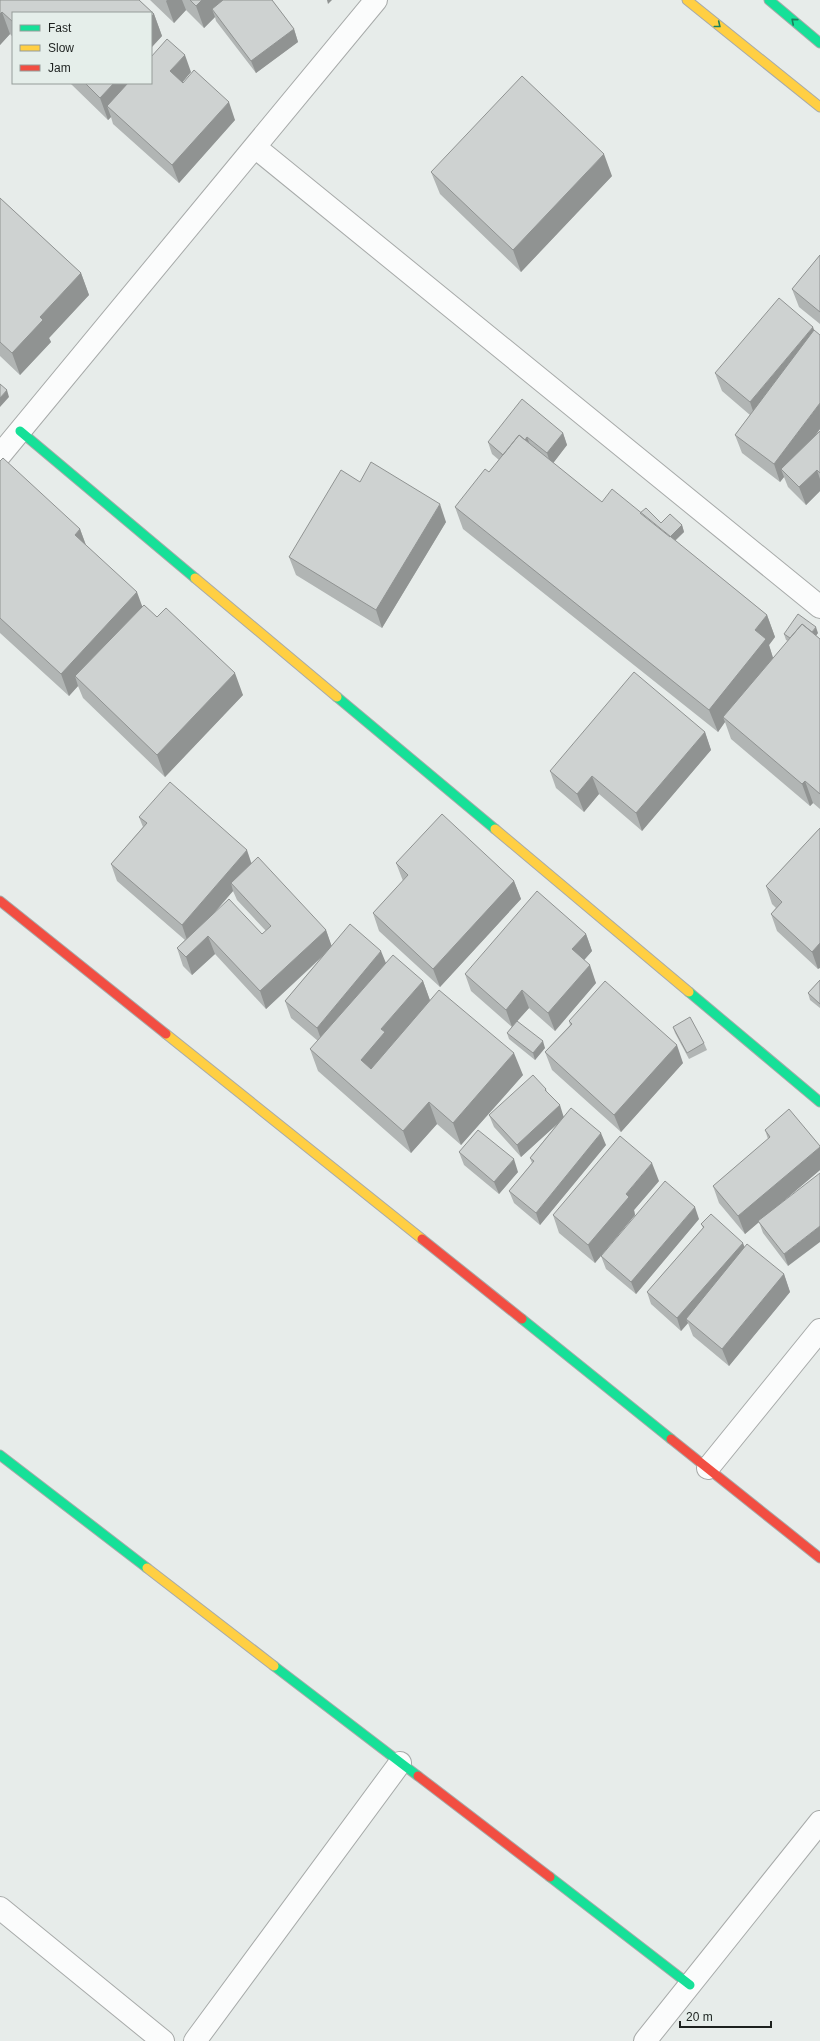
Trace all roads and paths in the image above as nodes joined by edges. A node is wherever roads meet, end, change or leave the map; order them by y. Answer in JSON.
{"nodes":[{"id":1,"x":376,"y":0,"type":"edge"},
{"id":2,"x":687,"y":0,"type":"edge"},
{"id":3,"x":768,"y":0,"type":"edge"},
{"id":4,"x":820,"y":43,"type":"edge"},
{"id":5,"x":820,"y":107,"type":"edge"},
{"id":6,"x":255,"y":147,"type":"junction"},
{"id":7,"x":20,"y":431,"type":"junction"},
{"id":8,"x":0,"y":455,"type":"edge"},
{"id":9,"x":820,"y":607,"type":"edge"},
{"id":10,"x":0,"y":902,"type":"edge"},
{"id":11,"x":820,"y":1102,"type":"edge"},
{"id":12,"x":820,"y":1330,"type":"edge"},
{"id":13,"x":0,"y":1456,"type":"edge"},
{"id":14,"x":708,"y":1468,"type":"junction"},
{"id":15,"x":820,"y":1558,"type":"edge"},
{"id":16,"x":400,"y":1763,"type":"junction"},
{"id":17,"x":820,"y":1822,"type":"edge"},
{"id":18,"x":0,"y":1908,"type":"edge"},
{"id":19,"x":690,"y":1985,"type":"junction"},
{"id":20,"x":163,"y":2041,"type":"edge"},
{"id":21,"x":195,"y":2041,"type":"edge"},
{"id":22,"x":645,"y":2041,"type":"edge"}],
"edges":[{"from":1,"to":6,"type":"street"},
{"from":2,"to":5,"type":"street","one_way":true},
{"from":4,"to":3,"type":"street","one_way":true},
{"from":6,"to":7,"type":"street"},
{"from":6,"to":9,"type":"street"},
{"from":7,"to":8,"type":"street"},
{"from":7,"to":11,"type":"street"},
{"from":10,"to":14,"type":"street"},
{"from":12,"to":14,"type":"street"},
{"from":13,"to":16,"type":"street"},
{"from":14,"to":15,"type":"street"},
{"from":16,"to":19,"type":"street"},
{"from":16,"to":21,"type":"street"},
{"from":17,"to":19,"type":"street"},
{"from":18,"to":20,"type":"street"},
{"from":19,"to":22,"type":"street"}]}
